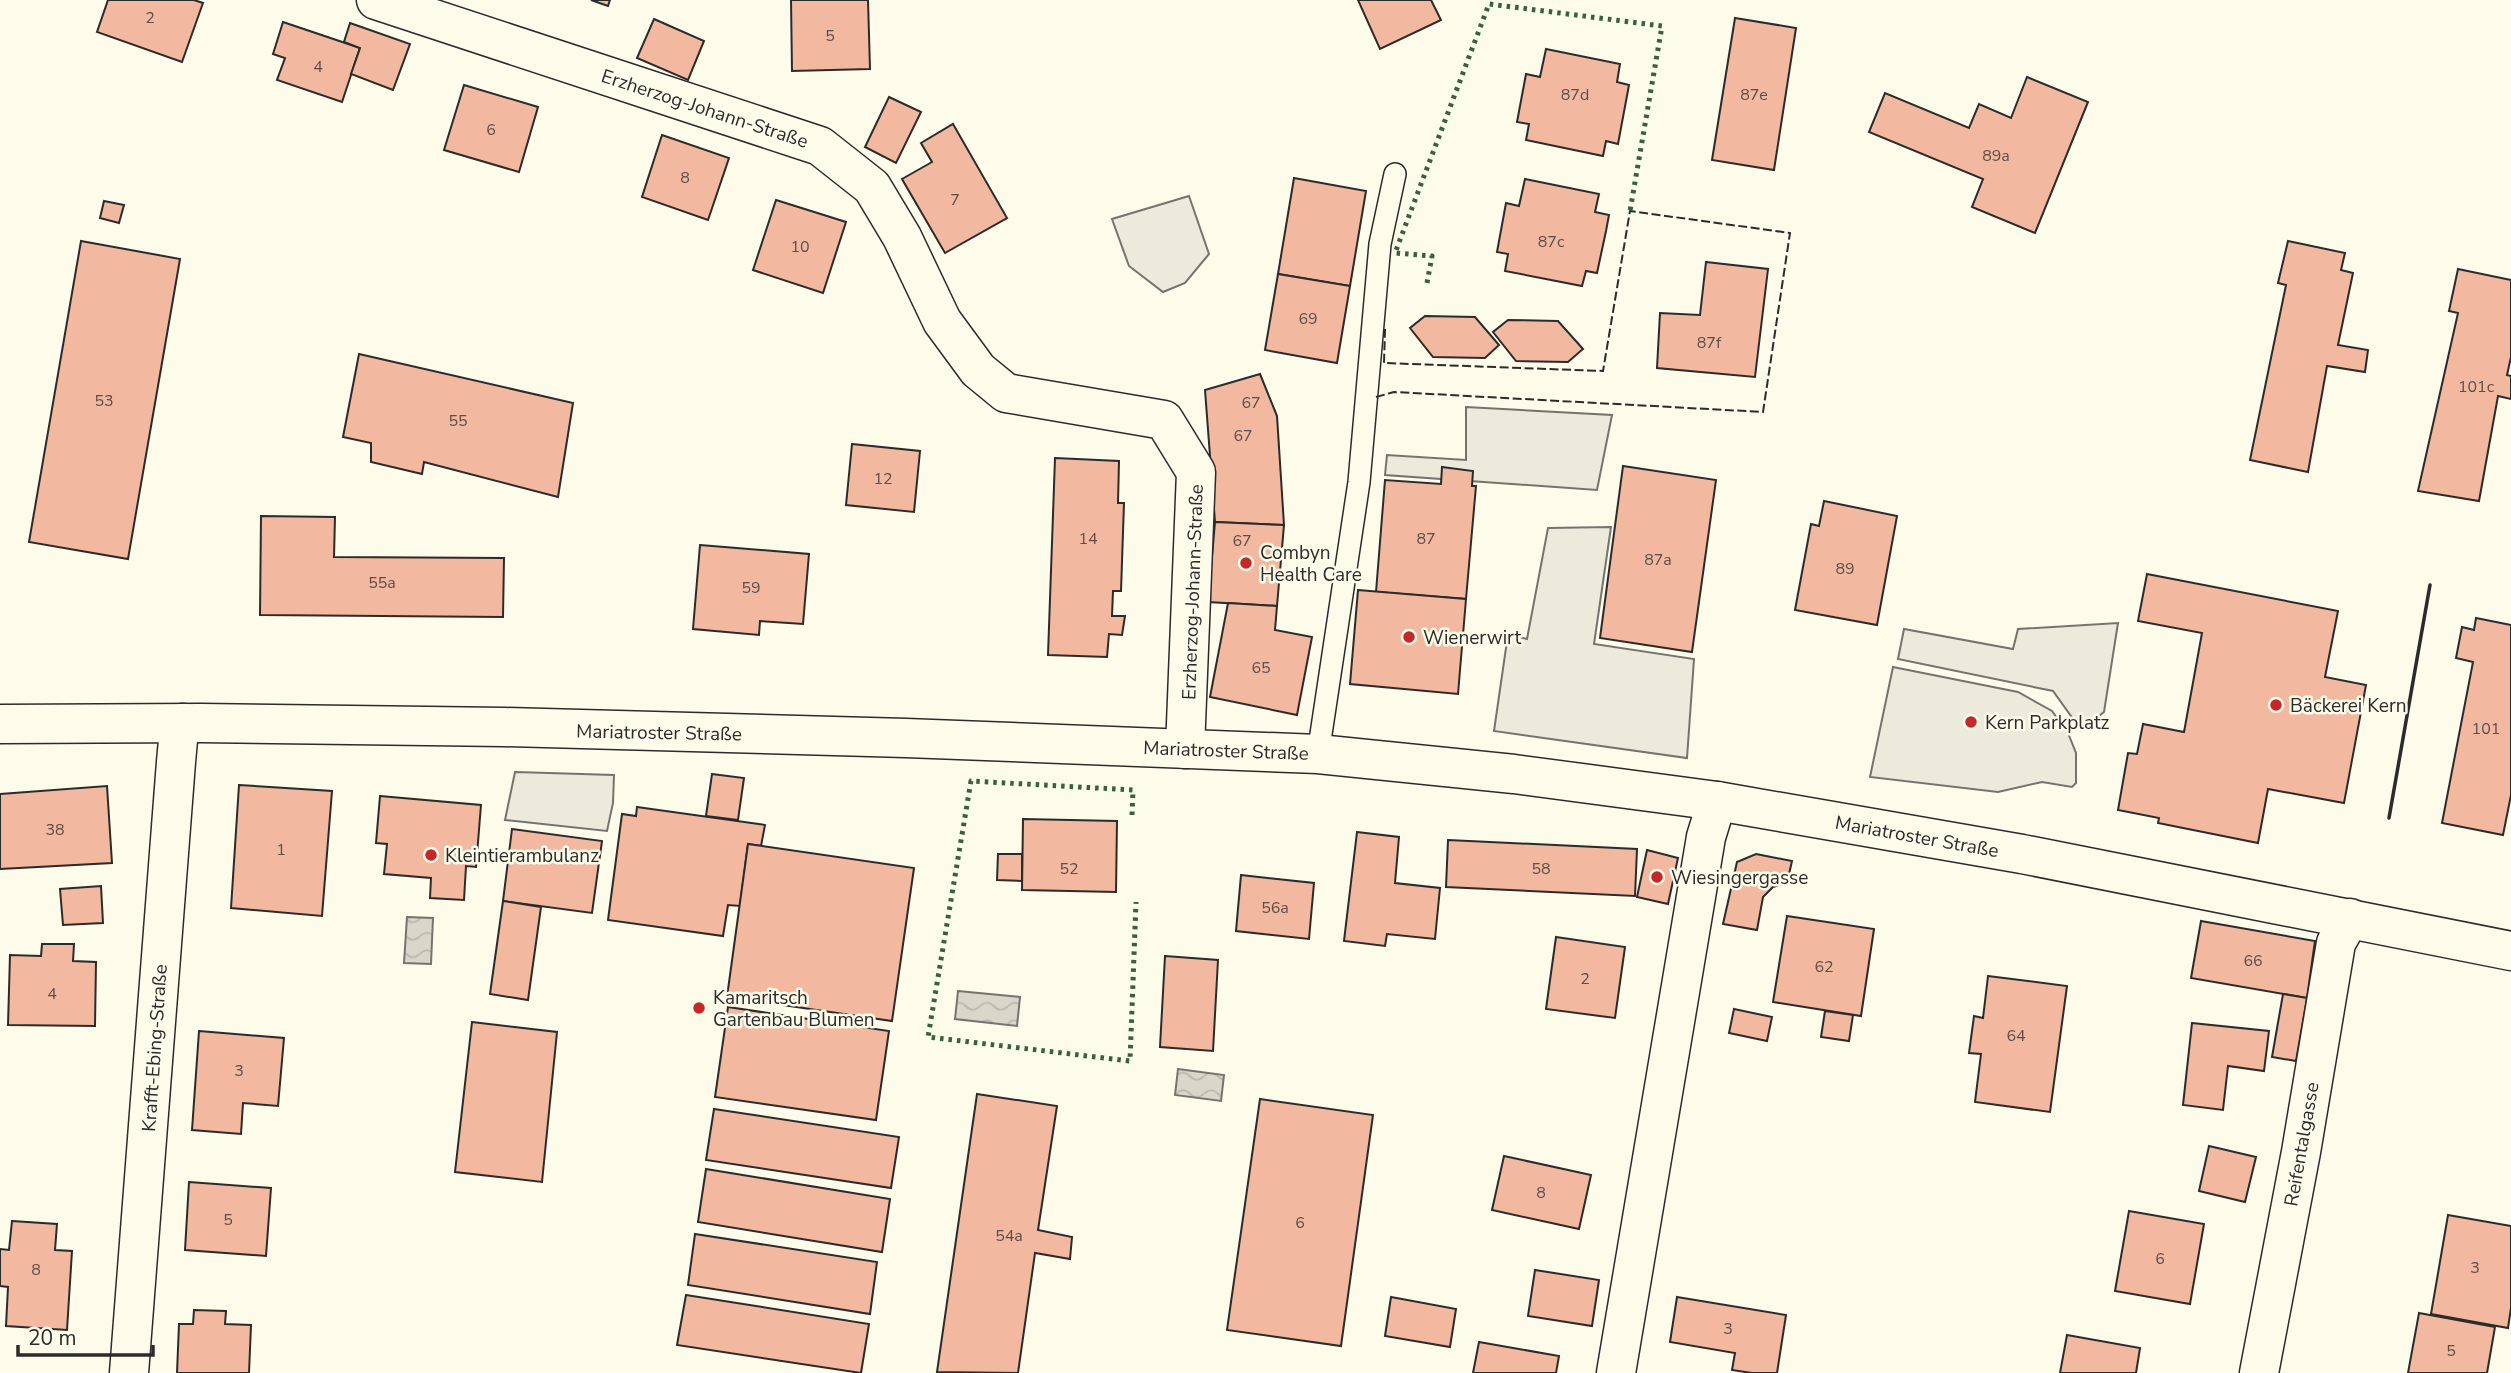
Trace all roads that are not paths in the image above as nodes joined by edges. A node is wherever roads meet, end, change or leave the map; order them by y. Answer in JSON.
{"nodes":[{"id":1,"x":376,"y":0,"type":"edge"},
{"id":2,"x":1395,"y":174,"type":"dead end"},
{"id":3,"x":183,"y":723,"type":"junction"},
{"id":4,"x":0,"y":724,"type":"edge"},
{"id":5,"x":1185,"y":749,"type":"junction"},
{"id":6,"x":1318,"y":754,"type":"junction"},
{"id":7,"x":1717,"y":801,"type":"junction"},
{"id":8,"x":2350,"y":918,"type":"junction"},
{"id":9,"x":2511,"y":951,"type":"edge"},
{"id":10,"x":129,"y":1373,"type":"edge"},
{"id":11,"x":1616,"y":1373,"type":"edge"},
{"id":12,"x":2259,"y":1373,"type":"edge"}],
"edges":[{"from":1,"to":5,"type":"street","name":"Erzherzog-Johann-Straße"},
{"from":2,"to":6,"type":"lane","name":"Mariatroster Straße"},
{"from":3,"to":4,"type":"street","name":"Mariatroster Straße"},
{"from":3,"to":5,"type":"street","name":"Mariatroster Straße"},
{"from":3,"to":10,"type":"street","name":"Krafft-Ebing-Straße"},
{"from":5,"to":6,"type":"street","name":"Mariatroster Straße"},
{"from":6,"to":7,"type":"street","name":"Mariatroster Straße"},
{"from":7,"to":8,"type":"street","name":"Mariatroster Straße"},
{"from":7,"to":11,"type":"street"},
{"from":8,"to":9,"type":"street","name":"Mariatroster Straße"},
{"from":8,"to":12,"type":"street","name":"Reifentalgasse"}]}
